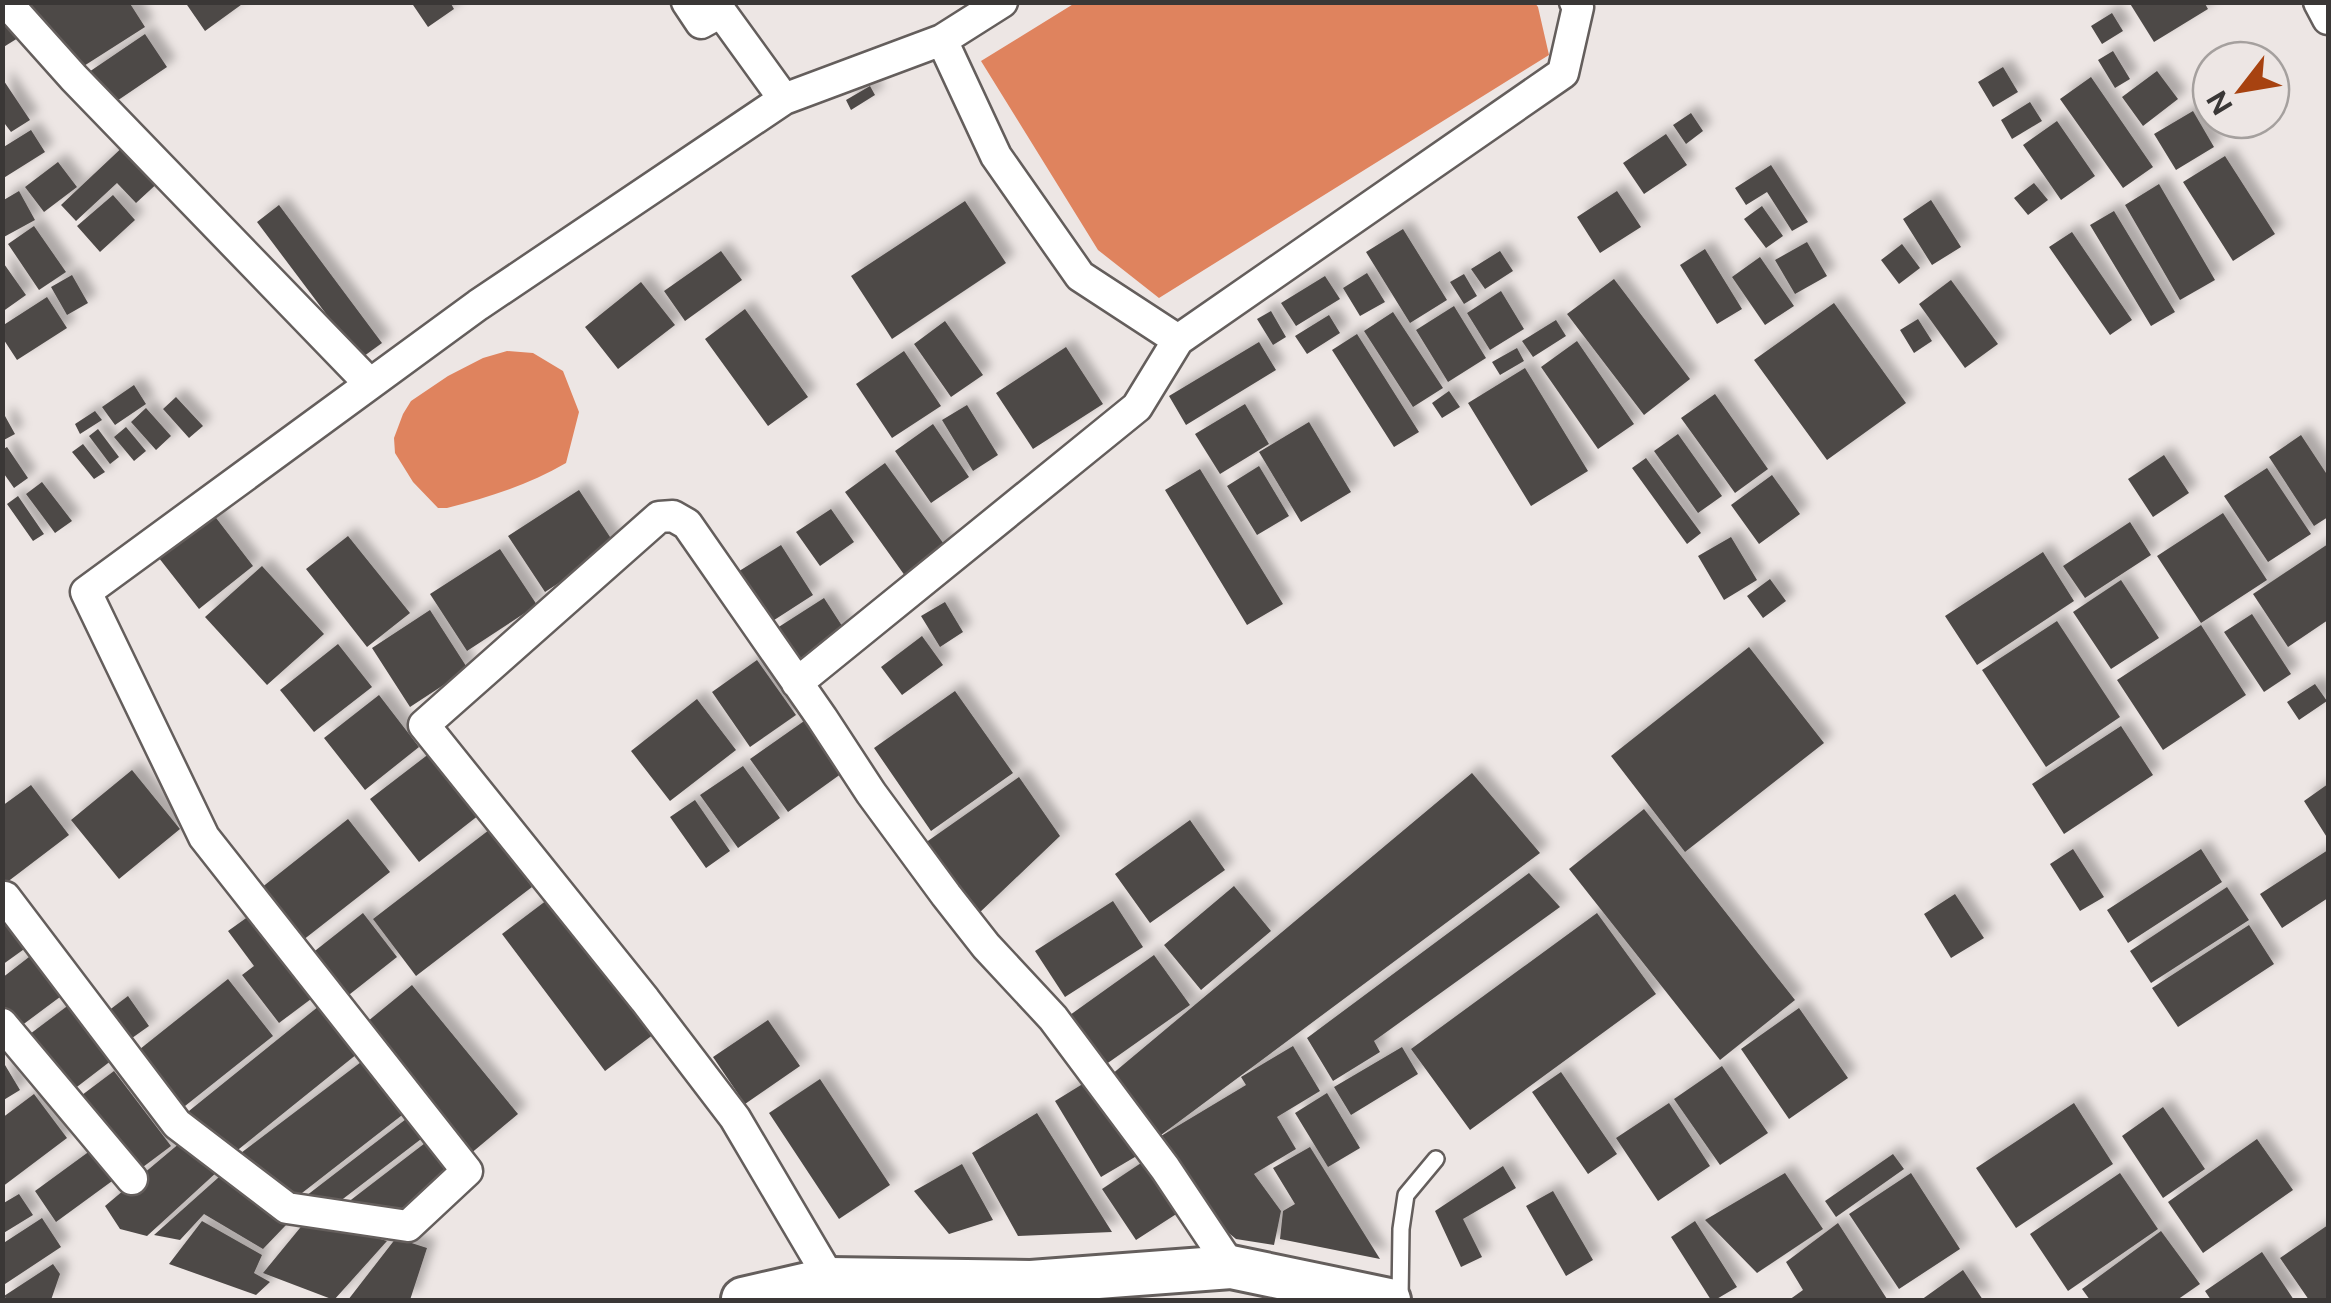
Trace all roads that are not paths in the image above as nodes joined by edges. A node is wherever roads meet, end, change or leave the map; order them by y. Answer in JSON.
{"nodes":[{"id":1,"x":6,"y":2,"type":"edge"},
{"id":2,"x":688,"y":2,"type":"edge"},
{"id":3,"x":1002,"y":2,"type":"edge"},
{"id":4,"x":1575,"y":2,"type":"edge"},
{"id":5,"x":2320,"y":2,"type":"edge"},
{"id":6,"x":2328,"y":19,"type":"edge"},
{"id":7,"x":942,"y":40,"type":"junction"},
{"id":8,"x":784,"y":99,"type":"junction"},
{"id":9,"x":1178,"y":340,"type":"junction"},
{"id":10,"x":370,"y":384,"type":"junction"},
{"id":11,"x":797,"y":683,"type":"junction"},
{"id":12,"x":2,"y":898,"type":"edge"},
{"id":13,"x":2,"y":1024,"type":"edge"},
{"id":14,"x":1436,"y":1159,"type":"dead end"},
{"id":15,"x":132,"y":1179,"type":"dead end"},
{"id":16,"x":1231,"y":1267,"type":"junction"},
{"id":17,"x":830,"y":1279,"type":"junction"},
{"id":18,"x":1032,"y":1291,"type":"edge"},
{"id":19,"x":742,"y":1300,"type":"edge"},
{"id":20,"x":1389,"y":1300,"type":"edge"},
{"id":21,"x":1400,"y":1300,"type":"edge"}],
"edges":[{"from":1,"to":10,"type":"street"},
{"from":2,"to":8,"type":"street"},
{"from":3,"to":7,"type":"street"},
{"from":4,"to":9,"type":"street"},
{"from":5,"to":6,"type":"street"},
{"from":7,"to":8,"type":"street"},
{"from":7,"to":9,"type":"street"},
{"from":8,"to":10,"type":"street"},
{"from":9,"to":11,"type":"street"},
{"from":10,"to":12,"type":"street"},
{"from":11,"to":16,"type":"street"},
{"from":11,"to":17,"type":"street"},
{"from":13,"to":15,"type":"street"},
{"from":14,"to":21,"type":"lane"},
{"from":16,"to":18,"type":"main road"},
{"from":16,"to":20,"type":"main road"},
{"from":17,"to":18,"type":"main road"},
{"from":17,"to":19,"type":"main road"}]}
